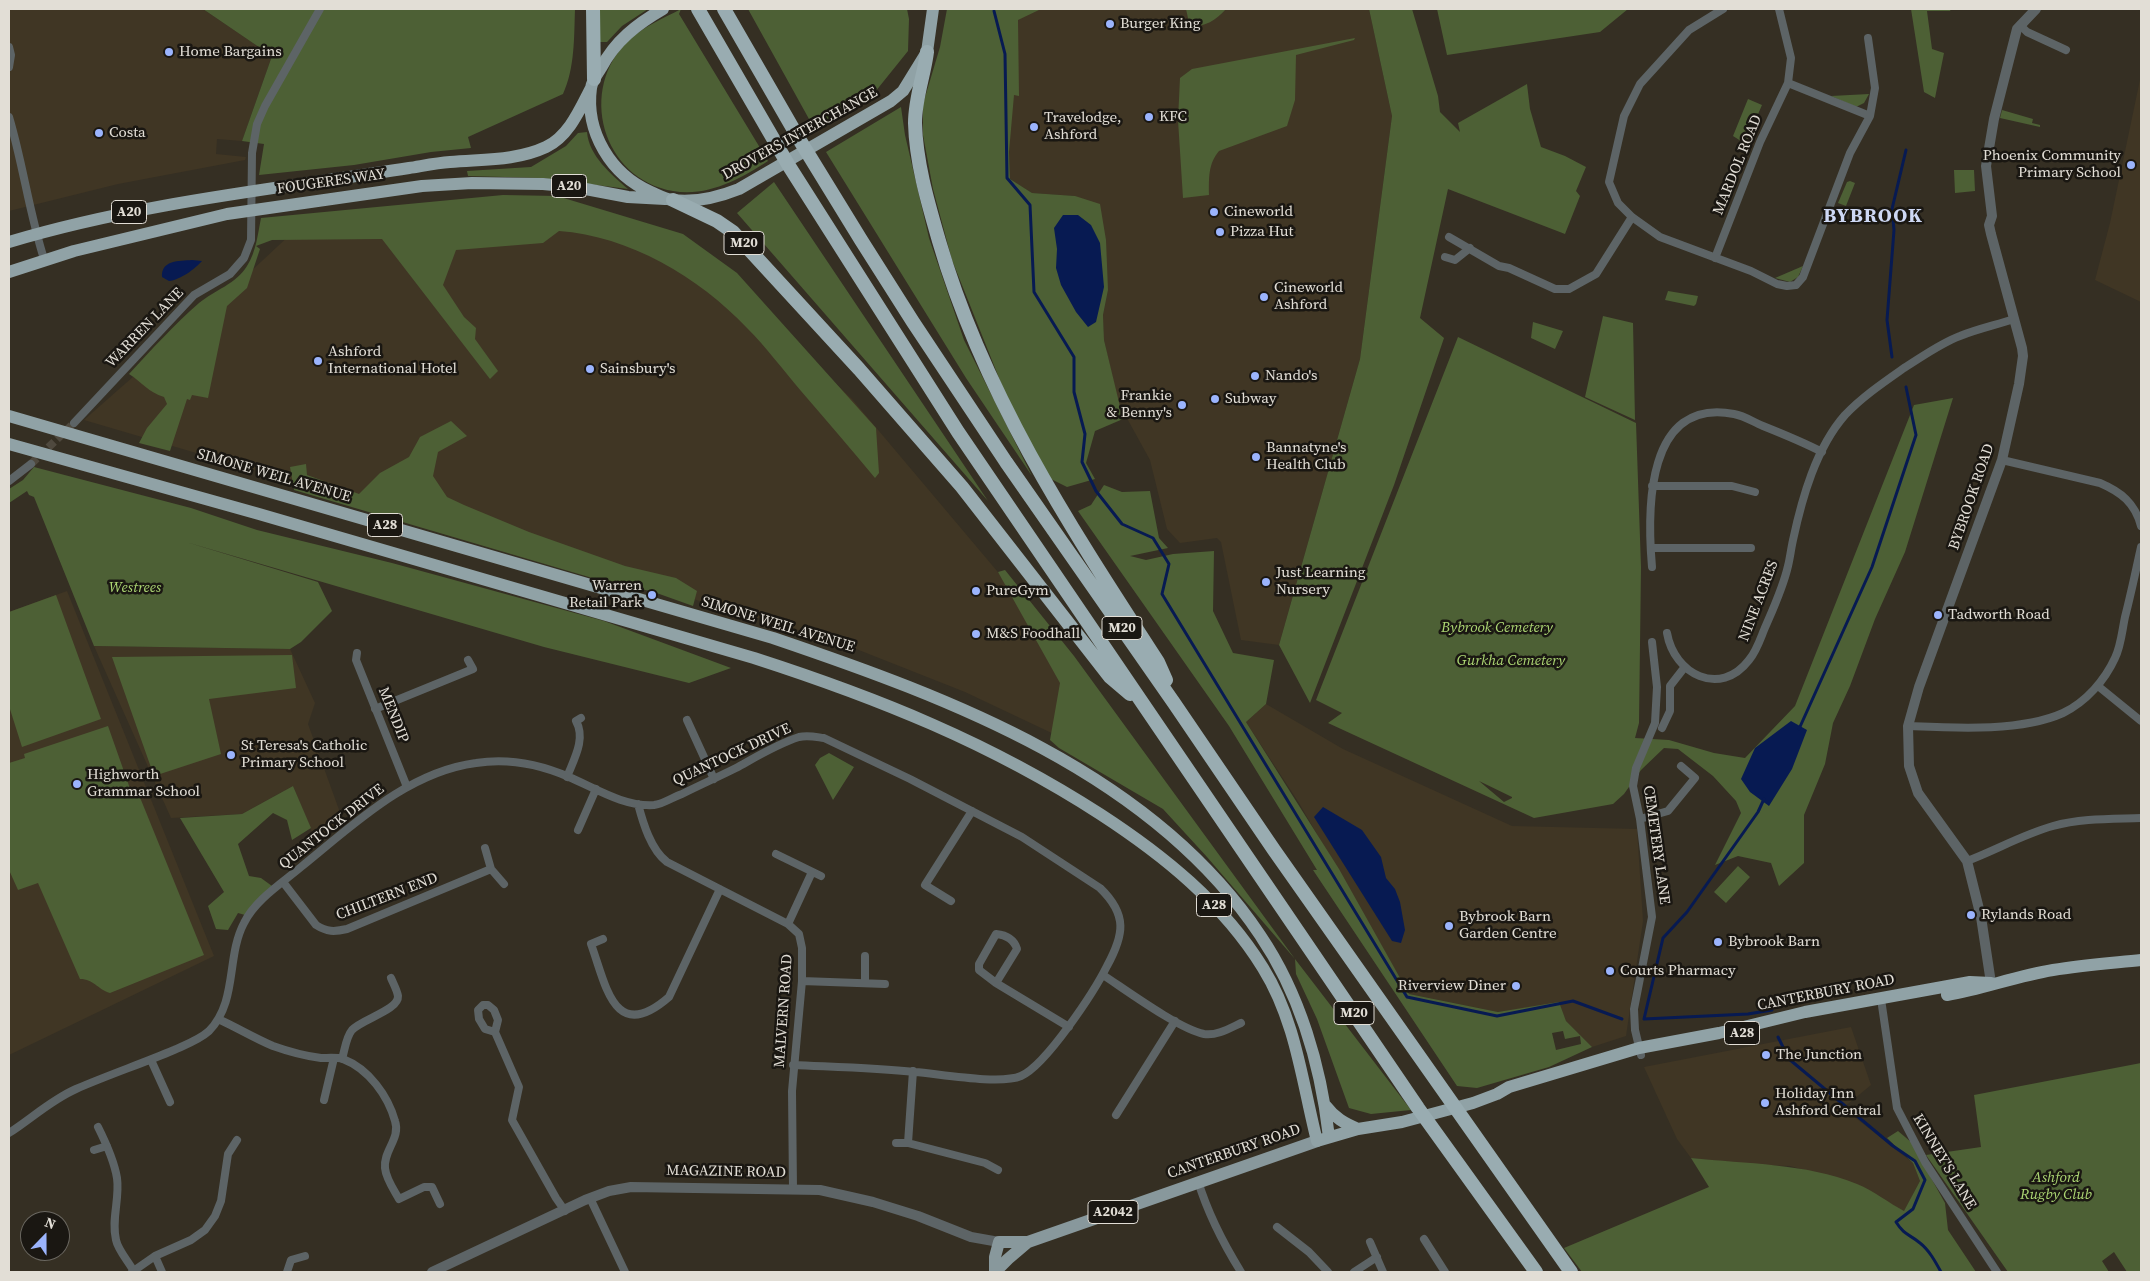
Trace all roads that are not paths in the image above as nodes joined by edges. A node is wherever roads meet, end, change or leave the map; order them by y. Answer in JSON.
{"nodes":[{"id":1,"x":320,"y":9,"type":"edge"},
{"id":2,"x":593,"y":9,"type":"edge"},
{"id":3,"x":663,"y":9,"type":"edge"},
{"id":4,"x":698,"y":9,"type":"edge"},
{"id":5,"x":724,"y":9,"type":"edge"},
{"id":6,"x":933,"y":9,"type":"edge"},
{"id":7,"x":1723,"y":9,"type":"edge"},
{"id":8,"x":1779,"y":9,"type":"edge"},
{"id":9,"x":2036,"y":9,"type":"edge"},
{"id":10,"x":2020,"y":25,"type":"junction"},
{"id":11,"x":1868,"y":38,"type":"dead end"},
{"id":12,"x":9,"y":47,"type":"edge"},
{"id":13,"x":2066,"y":50,"type":"dead end"},
{"id":14,"x":927,"y":52,"type":"junction"},
{"id":15,"x":9,"y":67,"type":"edge"},
{"id":16,"x":1788,"y":83,"type":"junction"},
{"id":17,"x":593,"y":84,"type":"junction"},
{"id":18,"x":1870,"y":116,"type":"junction"},
{"id":19,"x":9,"y":117,"type":"edge"},
{"id":20,"x":669,"y":200,"type":"junction"},
{"id":21,"x":1632,"y":217,"type":"junction"},
{"id":22,"x":36,"y":234,"type":"junction"},
{"id":23,"x":1449,"y":237,"type":"dead end"},
{"id":24,"x":9,"y":242,"type":"edge"},
{"id":25,"x":1470,"y":248,"type":"junction"},
{"id":26,"x":1444,"y":257,"type":"dead end"},
{"id":27,"x":1716,"y":258,"type":"junction"},
{"id":28,"x":44,"y":259,"type":"junction"},
{"id":29,"x":9,"y":272,"type":"edge"},
{"id":30,"x":2014,"y":319,"type":"junction"},
{"id":31,"x":9,"y":416,"type":"edge"},
{"id":32,"x":74,"y":423,"type":"tunnel mouth"},
{"id":33,"x":9,"y":444,"type":"edge"},
{"id":34,"x":1822,"y":452,"type":"junction"},
{"id":35,"x":2002,"y":460,"type":"junction"},
{"id":36,"x":31,"y":464,"type":"tunnel mouth"},
{"id":37,"x":9,"y":481,"type":"edge"},
{"id":38,"x":1652,"y":486,"type":"junction"},
{"id":39,"x":1755,"y":492,"type":"dead end"},
{"id":40,"x":2141,"y":526,"type":"edge"},
{"id":41,"x":2141,"y":547,"type":"edge"},
{"id":42,"x":1651,"y":548,"type":"junction"},
{"id":43,"x":1751,"y":548,"type":"dead end"},
{"id":44,"x":1652,"y":567,"type":"dead end"},
{"id":45,"x":1667,"y":633,"type":"dead end"},
{"id":46,"x":1652,"y":642,"type":"dead end"},
{"id":47,"x":357,"y":653,"type":"dead end"},
{"id":48,"x":468,"y":660,"type":"dead end"},
{"id":49,"x":1684,"y":668,"type":"junction"},
{"id":50,"x":2098,"y":686,"type":"junction"},
{"id":51,"x":1174,"y":703,"type":"junction"},
{"id":52,"x":1144,"y":706,"type":"junction"},
{"id":53,"x":375,"y":710,"type":"junction"},
{"id":54,"x":687,"y":720,"type":"dead end"},
{"id":55,"x":2141,"y":721,"type":"edge"},
{"id":56,"x":567,"y":724,"type":"dead end"},
{"id":57,"x":1908,"y":726,"type":"junction"},
{"id":58,"x":1662,"y":728,"type":"dead end"},
{"id":59,"x":1681,"y":766,"type":"dead end"},
{"id":60,"x":567,"y":776,"type":"junction"},
{"id":61,"x":714,"y":780,"type":"junction"},
{"id":62,"x":407,"y":787,"type":"junction"},
{"id":63,"x":596,"y":789,"type":"junction"},
{"id":64,"x":638,"y":804,"type":"junction"},
{"id":65,"x":972,"y":811,"type":"junction"},
{"id":66,"x":2141,"y":818,"type":"edge"},
{"id":67,"x":1640,"y":819,"type":"junction"},
{"id":68,"x":578,"y":830,"type":"dead end"},
{"id":69,"x":485,"y":848,"type":"dead end"},
{"id":70,"x":776,"y":854,"type":"dead end"},
{"id":71,"x":1967,"y":862,"type":"junction"},
{"id":72,"x":491,"y":870,"type":"junction"},
{"id":73,"x":812,"y":872,"type":"junction"},
{"id":74,"x":821,"y":876,"type":"dead end"},
{"id":75,"x":283,"y":882,"type":"junction"},
{"id":76,"x":504,"y":884,"type":"dead end"},
{"id":77,"x":720,"y":889,"type":"junction"},
{"id":78,"x":951,"y":902,"type":"dead end"},
{"id":79,"x":788,"y":924,"type":"junction"},
{"id":80,"x":603,"y":940,"type":"dead end"},
{"id":81,"x":865,"y":956,"type":"dead end"},
{"id":82,"x":2141,"y":960,"type":"edge"},
{"id":83,"x":1103,"y":975,"type":"junction"},
{"id":84,"x":391,"y":978,"type":"dead end"},
{"id":85,"x":802,"y":981,"type":"junction"},
{"id":86,"x":865,"y":983,"type":"junction"},
{"id":87,"x":996,"y":983,"type":"junction"},
{"id":88,"x":1991,"y":983,"type":"junction"},
{"id":89,"x":885,"y":984,"type":"dead end"},
{"id":90,"x":1882,"y":1002,"type":"junction"},
{"id":91,"x":218,"y":1019,"type":"junction"},
{"id":92,"x":1175,"y":1021,"type":"junction"},
{"id":93,"x":1241,"y":1023,"type":"dead end"},
{"id":94,"x":1069,"y":1027,"type":"junction"},
{"id":95,"x":495,"y":1032,"type":"dead end"},
{"id":96,"x":1640,"y":1051,"type":"junction"},
{"id":97,"x":338,"y":1059,"type":"junction"},
{"id":98,"x":151,"y":1060,"type":"junction"},
{"id":99,"x":794,"y":1066,"type":"junction"},
{"id":100,"x":913,"y":1071,"type":"junction"},
{"id":101,"x":324,"y":1100,"type":"dead end"},
{"id":102,"x":170,"y":1102,"type":"dead end"},
{"id":103,"x":1326,"y":1106,"type":"junction"},
{"id":104,"x":1116,"y":1115,"type":"dead end"},
{"id":105,"x":98,"y":1127,"type":"dead end"},
{"id":106,"x":1358,"y":1128,"type":"junction"},
{"id":107,"x":9,"y":1133,"type":"edge"},
{"id":108,"x":1323,"y":1139,"type":"junction"},
{"id":109,"x":237,"y":1140,"type":"dead end"},
{"id":110,"x":896,"y":1143,"type":"dead end"},
{"id":111,"x":908,"y":1143,"type":"junction"},
{"id":112,"x":107,"y":1146,"type":"junction"},
{"id":113,"x":94,"y":1150,"type":"dead end"},
{"id":114,"x":998,"y":1170,"type":"dead end"},
{"id":115,"x":1198,"y":1181,"type":"junction"},
{"id":116,"x":793,"y":1189,"type":"junction"},
{"id":117,"x":590,"y":1198,"type":"junction"},
{"id":118,"x":440,"y":1204,"type":"dead end"},
{"id":119,"x":565,"y":1210,"type":"junction"},
{"id":120,"x":1277,"y":1226,"type":"dead end"},
{"id":121,"x":1424,"y":1239,"type":"dead end"},
{"id":122,"x":999,"y":1242,"type":"junction"},
{"id":123,"x":1028,"y":1242,"type":"junction"},
{"id":124,"x":1370,"y":1242,"type":"dead end"},
{"id":125,"x":155,"y":1256,"type":"junction"},
{"id":126,"x":305,"y":1256,"type":"dead end"},
{"id":127,"x":1377,"y":1257,"type":"junction"},
{"id":128,"x":132,"y":1271,"type":"edge"},
{"id":129,"x":162,"y":1272,"type":"edge"},
{"id":130,"x":287,"y":1272,"type":"edge"},
{"id":131,"x":432,"y":1272,"type":"edge"},
{"id":132,"x":624,"y":1272,"type":"edge"},
{"id":133,"x":995,"y":1272,"type":"edge"},
{"id":134,"x":1241,"y":1272,"type":"edge"},
{"id":135,"x":1328,"y":1272,"type":"edge"},
{"id":136,"x":1354,"y":1272,"type":"edge"},
{"id":137,"x":1383,"y":1272,"type":"edge"},
{"id":138,"x":1445,"y":1272,"type":"edge"},
{"id":139,"x":1536,"y":1272,"type":"edge"},
{"id":140,"x":1570,"y":1272,"type":"edge"},
{"id":141,"x":1997,"y":1272,"type":"edge"}],
"edges":[{"from":1,"to":32,"type":"street","name":"WARREN LANE"},
{"from":2,"to":17,"type":"highway"},
{"from":3,"to":17,"type":"highway"},
{"from":4,"to":52,"type":"highway","number":"M20"},
{"from":5,"to":51,"type":"highway","number":"M20"},
{"from":6,"to":14,"type":"highway","name":"DROVERS INTERCHANGE"},
{"from":7,"to":21,"type":"street"},
{"from":8,"to":16,"type":"street","name":"MARDOL ROAD"},
{"from":9,"to":10,"type":"street","name":"BYBROOK ROAD"},
{"from":10,"to":13,"type":"street"},
{"from":10,"to":30,"type":"street","name":"BYBROOK ROAD"},
{"from":11,"to":18,"type":"street"},
{"from":12,"to":15,"type":"street"},
{"from":14,"to":20,"type":"highway","name":"DROVERS INTERCHANGE"},
{"from":14,"to":51,"type":"highway","number":"M20"},
{"from":16,"to":18,"type":"street"},
{"from":16,"to":27,"type":"street","name":"MARDOL ROAD"},
{"from":17,"to":20,"type":"highway"},
{"from":17,"to":22,"type":"highway","name":"FOUGERES WAY","number":"A20"},
{"from":18,"to":27,"type":"street"},
{"from":19,"to":22,"type":"street"},
{"from":20,"to":28,"type":"highway","name":"FOUGERES WAY","number":"A20"},
{"from":20,"to":52,"type":"highway","number":"M20"},
{"from":21,"to":25,"type":"street"},
{"from":21,"to":27,"type":"street"},
{"from":22,"to":24,"type":"highway","name":"FOUGERES WAY","number":"A20"},
{"from":22,"to":28,"type":"street"},
{"from":23,"to":25,"type":"street"},
{"from":25,"to":26,"type":"street"},
{"from":28,"to":29,"type":"highway","name":"FOUGERES WAY","number":"A20"},
{"from":30,"to":34,"type":"street","name":"NINE ACRES"},
{"from":30,"to":35,"type":"street","name":"BYBROOK ROAD"},
{"from":31,"to":103,"type":"highway","name":"SIMONE WEIL AVENUE","number":"A28"},
{"from":33,"to":108,"type":"highway","number":"A28"},
{"from":34,"to":38,"type":"street"},
{"from":34,"to":49,"type":"street","name":"NINE ACRES"},
{"from":35,"to":40,"type":"street"},
{"from":35,"to":57,"type":"street","name":"BYBROOK ROAD"},
{"from":36,"to":37,"type":"street"},
{"from":38,"to":39,"type":"street"},
{"from":38,"to":42,"type":"street"},
{"from":41,"to":50,"type":"street"},
{"from":42,"to":43,"type":"street"},
{"from":42,"to":44,"type":"street"},
{"from":45,"to":49,"type":"street"},
{"from":46,"to":67,"type":"street","name":"CEMETERY LANE"},
{"from":47,"to":53,"type":"street","name":"MENDIP"},
{"from":48,"to":53,"type":"street"},
{"from":49,"to":58,"type":"street"},
{"from":50,"to":55,"type":"street"},
{"from":50,"to":57,"type":"street"},
{"from":51,"to":140,"type":"highway","number":"M20"},
{"from":52,"to":139,"type":"highway","number":"M20"},
{"from":53,"to":62,"type":"street","name":"MENDIP"},
{"from":54,"to":61,"type":"street"},
{"from":56,"to":60,"type":"street"},
{"from":57,"to":71,"type":"street","name":"BYBROOK ROAD"},
{"from":59,"to":67,"type":"street"},
{"from":60,"to":62,"type":"street","name":"QUANTOCK DRIVE"},
{"from":60,"to":63,"type":"street","name":"QUANTOCK DRIVE"},
{"from":61,"to":64,"type":"street","name":"QUANTOCK DRIVE"},
{"from":61,"to":65,"type":"street","name":"QUANTOCK DRIVE"},
{"from":62,"to":75,"type":"street","name":"QUANTOCK DRIVE"},
{"from":63,"to":64,"type":"street","name":"QUANTOCK DRIVE"},
{"from":63,"to":68,"type":"street"},
{"from":64,"to":77,"type":"street","name":"MALVERN ROAD"},
{"from":65,"to":78,"type":"street"},
{"from":65,"to":83,"type":"street","name":"QUANTOCK DRIVE"},
{"from":66,"to":71,"type":"street"},
{"from":67,"to":96,"type":"street","name":"CEMETERY LANE"},
{"from":69,"to":72,"type":"street"},
{"from":70,"to":73,"type":"street"},
{"from":71,"to":88,"type":"street","name":"BYBROOK ROAD"},
{"from":72,"to":75,"type":"street","name":"CHILTERN END"},
{"from":72,"to":76,"type":"street"},
{"from":73,"to":74,"type":"street"},
{"from":73,"to":79,"type":"street"},
{"from":75,"to":91,"type":"street","name":"QUANTOCK DRIVE"},
{"from":77,"to":79,"type":"street","name":"MALVERN ROAD"},
{"from":77,"to":80,"type":"street"},
{"from":79,"to":85,"type":"street","name":"MALVERN ROAD"},
{"from":81,"to":86,"type":"street"},
{"from":82,"to":88,"type":"highway","name":"CANTERBURY ROAD","number":"A28"},
{"from":83,"to":92,"type":"street"},
{"from":83,"to":94,"type":"street","name":"QUANTOCK DRIVE"},
{"from":84,"to":97,"type":"street"},
{"from":85,"to":86,"type":"street"},
{"from":85,"to":99,"type":"street","name":"MALVERN ROAD"},
{"from":86,"to":89,"type":"street"},
{"from":87,"to":87,"type":"street"},
{"from":87,"to":94,"type":"street"},
{"from":88,"to":90,"type":"highway","name":"CANTERBURY ROAD","number":"A28"},
{"from":90,"to":96,"type":"highway","name":"CANTERBURY ROAD","number":"A28"},
{"from":90,"to":141,"type":"street","name":"KINNEY'S LANE"},
{"from":91,"to":97,"type":"street"},
{"from":91,"to":98,"type":"street","name":"QUANTOCK DRIVE"},
{"from":92,"to":93,"type":"street"},
{"from":92,"to":104,"type":"street"},
{"from":94,"to":100,"type":"street","name":"QUANTOCK DRIVE"},
{"from":95,"to":119,"type":"street"},
{"from":96,"to":106,"type":"highway","name":"CANTERBURY ROAD","number":"A28"},
{"from":97,"to":101,"type":"street"},
{"from":97,"to":118,"type":"street"},
{"from":98,"to":102,"type":"street"},
{"from":98,"to":107,"type":"street","name":"QUANTOCK DRIVE"},
{"from":99,"to":100,"type":"street","name":"QUANTOCK DRIVE"},
{"from":99,"to":116,"type":"street","name":"MALVERN ROAD"},
{"from":100,"to":111,"type":"street"},
{"from":103,"to":106,"type":"highway"},
{"from":103,"to":108,"type":"highway","name":"SIMONE WEIL AVENUE","number":"A28"},
{"from":105,"to":112,"type":"street"},
{"from":106,"to":108,"type":"highway","name":"CANTERBURY ROAD","number":"A28"},
{"from":108,"to":115,"type":"main road","name":"CANTERBURY ROAD","number":"A2042"},
{"from":109,"to":125,"type":"street"},
{"from":110,"to":111,"type":"street"},
{"from":111,"to":114,"type":"street"},
{"from":112,"to":113,"type":"street"},
{"from":112,"to":128,"type":"street"},
{"from":115,"to":123,"type":"main road","name":"CANTERBURY ROAD","number":"A2042"},
{"from":115,"to":134,"type":"street"},
{"from":116,"to":117,"type":"street","name":"MAGAZINE ROAD"},
{"from":116,"to":122,"type":"street","name":"MAGAZINE ROAD"},
{"from":117,"to":119,"type":"street","name":"MAGAZINE ROAD"},
{"from":117,"to":132,"type":"street"},
{"from":119,"to":131,"type":"street","name":"MAGAZINE ROAD"},
{"from":120,"to":135,"type":"street"},
{"from":121,"to":138,"type":"street"},
{"from":122,"to":123,"type":"main road","name":"MAGAZINE ROAD"},
{"from":122,"to":133,"type":"main road","number":"A2042"},
{"from":123,"to":133,"type":"main road","name":"CANTERBURY ROAD","number":"A2042"},
{"from":124,"to":127,"type":"street"},
{"from":125,"to":128,"type":"street"},
{"from":125,"to":129,"type":"street"},
{"from":126,"to":130,"type":"street"},
{"from":127,"to":136,"type":"street"},
{"from":127,"to":137,"type":"street"}]}
